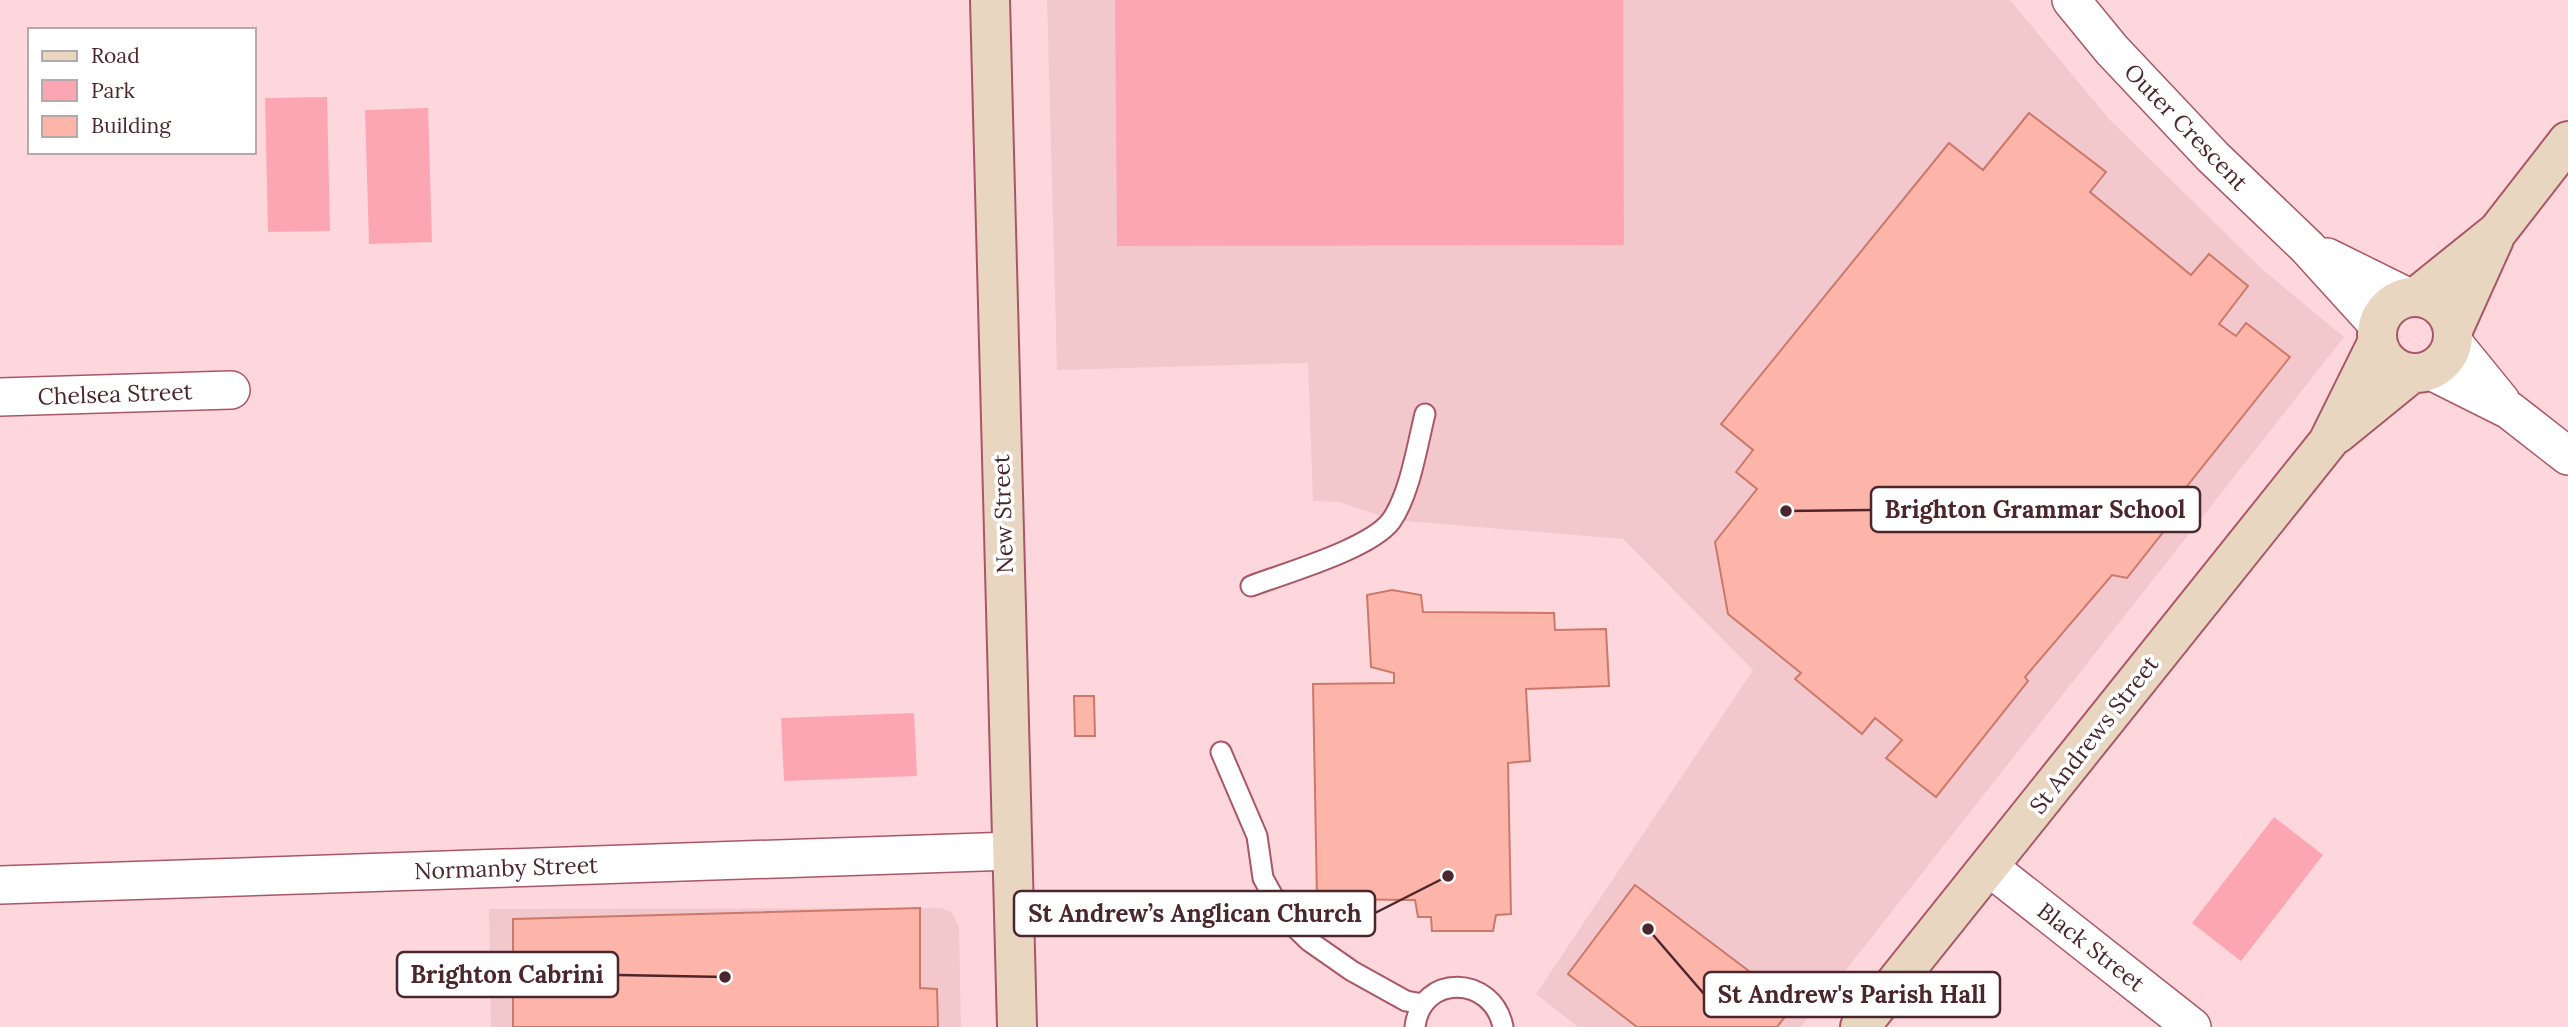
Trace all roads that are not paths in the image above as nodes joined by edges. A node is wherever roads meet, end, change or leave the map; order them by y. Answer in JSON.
{"nodes":[{"id":1,"x":990,"y":0,"type":"edge"},
{"id":2,"x":2071,"y":0,"type":"edge"},
{"id":3,"x":2568,"y":141,"type":"edge"},
{"id":4,"x":2498,"y":231,"type":"junction"},
{"id":5,"x":2307,"y":247,"type":"junction"},
{"id":6,"x":2412,"y":297,"type":"junction"},
{"id":7,"x":2377,"y":334,"type":"junction"},
{"id":8,"x":2437,"y":354,"type":"junction"},
{"id":9,"x":231,"y":390,"type":"dead end"},
{"id":10,"x":0,"y":397,"type":"edge"},
{"id":11,"x":1425,"y":414,"type":"dead end"},
{"id":12,"x":2328,"y":442,"type":"junction"},
{"id":13,"x":2568,"y":456,"type":"edge"},
{"id":14,"x":1251,"y":586,"type":"dead end"},
{"id":15,"x":1221,"y":752,"type":"dead end"},
{"id":16,"x":1012,"y":851,"type":"junction"},
{"id":17,"x":1989,"y":867,"type":"junction"},
{"id":18,"x":0,"y":885,"type":"edge"},
{"id":19,"x":1423,"y":1004,"type":"junction"},
{"id":20,"x":1017,"y":1027,"type":"edge"},
{"id":21,"x":1415,"y":1027,"type":"edge"},
{"id":22,"x":1503,"y":1027,"type":"edge"},
{"id":23,"x":1860,"y":1027,"type":"edge"},
{"id":24,"x":2192,"y":1027,"type":"edge"}],
"edges":[{"from":1,"to":16,"type":"street","name":"New Street"},
{"from":2,"to":5,"type":"street","name":"Outer Crescent"},
{"from":3,"to":4,"type":"street","name":"St Andrews Street"},
{"from":4,"to":6,"type":"street","name":"St Andrews Street"},
{"from":4,"to":8,"type":"street","name":"St Andrews Street"},
{"from":5,"to":6,"type":"street","name":"Outer Crescent"},
{"from":5,"to":7,"type":"street","name":"Outer Crescent"},
{"from":6,"to":7,"type":"street"},
{"from":6,"to":8,"type":"street"},
{"from":7,"to":8,"type":"street"},
{"from":7,"to":12,"type":"street","name":"St Andrews Street"},
{"from":8,"to":12,"type":"street","name":"St Andrews Street"},
{"from":8,"to":13,"type":"street"},
{"from":9,"to":10,"type":"street","name":"Chelsea Street"},
{"from":11,"to":14,"type":"lane"},
{"from":12,"to":17,"type":"street","name":"St Andrews Street"},
{"from":15,"to":19,"type":"lane"},
{"from":16,"to":18,"type":"street","name":"Normanby Street"},
{"from":16,"to":20,"type":"street","name":"New Street"},
{"from":17,"to":23,"type":"street","name":"St Andrews Street"},
{"from":17,"to":24,"type":"street","name":"Black Street"},
{"from":19,"to":21,"type":"lane"},
{"from":19,"to":22,"type":"lane"}]}
